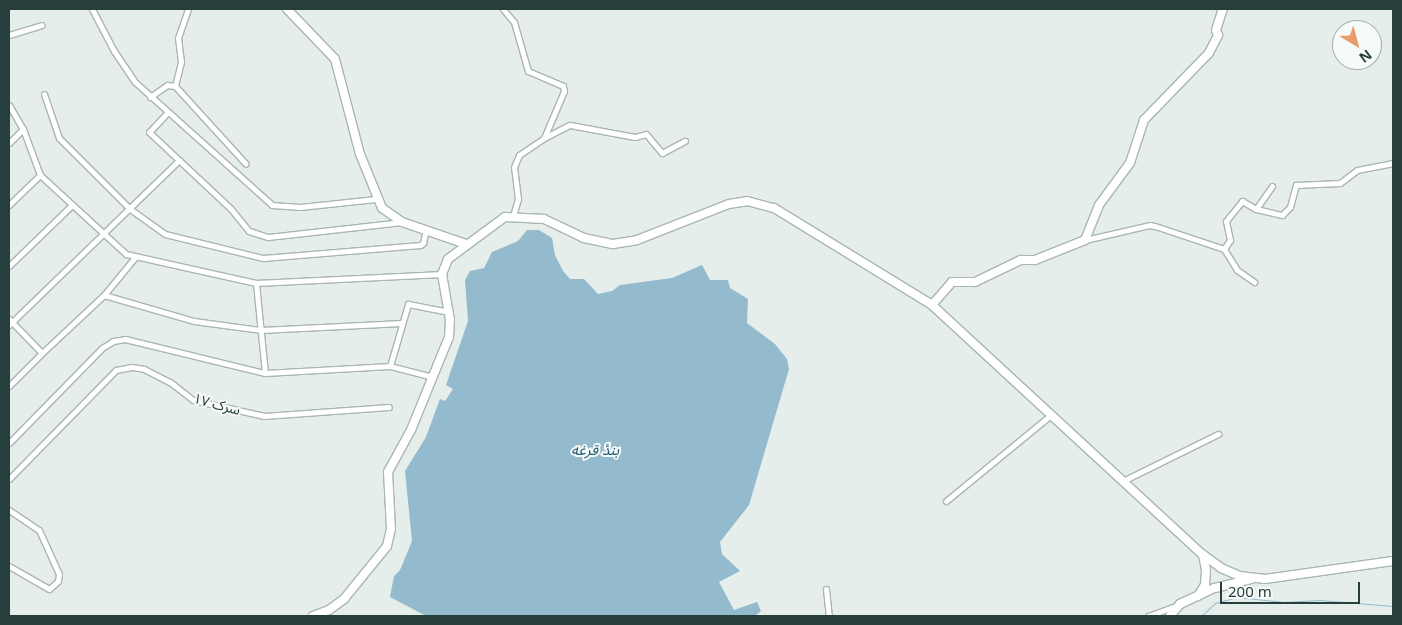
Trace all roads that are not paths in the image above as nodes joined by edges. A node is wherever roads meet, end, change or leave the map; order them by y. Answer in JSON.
{"nodes":[{"id":1,"x":92,"y":9,"type":"edge"},
{"id":2,"x":188,"y":9,"type":"edge"},
{"id":3,"x":287,"y":9,"type":"edge"},
{"id":4,"x":503,"y":9,"type":"edge"},
{"id":5,"x":1223,"y":9,"type":"edge"},
{"id":6,"x":42,"y":25,"type":"dead end"},
{"id":7,"x":9,"y":35,"type":"edge"},
{"id":8,"x":175,"y":86,"type":"junction"},
{"id":9,"x":44,"y":94,"type":"dead end"},
{"id":10,"x":150,"y":97,"type":"junction"},
{"id":11,"x":9,"y":105,"type":"edge"},
{"id":12,"x":167,"y":113,"type":"junction"},
{"id":13,"x":23,"y":129,"type":"junction"},
{"id":14,"x":544,"y":138,"type":"junction"},
{"id":15,"x":685,"y":141,"type":"dead end"},
{"id":16,"x":9,"y":143,"type":"edge"},
{"id":17,"x":179,"y":160,"type":"junction"},
{"id":18,"x":1393,"y":163,"type":"edge"},
{"id":19,"x":246,"y":164,"type":"dead end"},
{"id":20,"x":40,"y":175,"type":"junction"},
{"id":21,"x":1272,"y":186,"type":"dead end"},
{"id":22,"x":376,"y":199,"type":"junction"},
{"id":23,"x":9,"y":205,"type":"edge"},
{"id":24,"x":71,"y":206,"type":"junction"},
{"id":25,"x":130,"y":209,"type":"junction"},
{"id":26,"x":1256,"y":209,"type":"junction"},
{"id":27,"x":513,"y":216,"type":"junction"},
{"id":28,"x":402,"y":222,"type":"junction"},
{"id":29,"x":426,"y":229,"type":"junction"},
{"id":30,"x":105,"y":232,"type":"junction"},
{"id":31,"x":1085,"y":240,"type":"junction"},
{"id":32,"x":466,"y":244,"type":"junction"},
{"id":33,"x":1224,"y":249,"type":"junction"},
{"id":34,"x":136,"y":256,"type":"junction"},
{"id":35,"x":9,"y":266,"type":"edge"},
{"id":36,"x":442,"y":274,"type":"junction"},
{"id":37,"x":1254,"y":282,"type":"dead end"},
{"id":38,"x":256,"y":284,"type":"junction"},
{"id":39,"x":104,"y":294,"type":"junction"},
{"id":40,"x":932,"y":304,"type":"junction"},
{"id":41,"x":449,"y":312,"type":"junction"},
{"id":42,"x":10,"y":322,"type":"edge"},
{"id":43,"x":402,"y":323,"type":"junction"},
{"id":44,"x":261,"y":330,"type":"junction"},
{"id":45,"x":42,"y":353,"type":"junction"},
{"id":46,"x":390,"y":366,"type":"junction"},
{"id":47,"x":265,"y":373,"type":"junction"},
{"id":48,"x":433,"y":378,"type":"junction"},
{"id":49,"x":9,"y":386,"type":"edge"},
{"id":50,"x":389,"y":407,"type":"dead end"},
{"id":51,"x":1052,"y":414,"type":"junction"},
{"id":52,"x":1218,"y":434,"type":"dead end"},
{"id":53,"x":9,"y":443,"type":"edge"},
{"id":54,"x":9,"y":479,"type":"edge"},
{"id":55,"x":1125,"y":480,"type":"junction"},
{"id":56,"x":946,"y":501,"type":"dead end"},
{"id":57,"x":9,"y":510,"type":"edge"},
{"id":58,"x":1202,"y":554,"type":"junction"},
{"id":59,"x":1393,"y":561,"type":"edge"},
{"id":60,"x":9,"y":566,"type":"edge"},
{"id":61,"x":1254,"y":579,"type":"junction"},
{"id":62,"x":826,"y":589,"type":"dead end"},
{"id":63,"x":1192,"y":600,"type":"junction"},
{"id":64,"x":1180,"y":604,"type":"junction"},
{"id":65,"x":313,"y":616,"type":"edge"},
{"id":66,"x":829,"y":616,"type":"edge"},
{"id":67,"x":1148,"y":616,"type":"edge"},
{"id":68,"x":1170,"y":616,"type":"edge"}],
"edges":[{"from":1,"to":10,"type":"street"},
{"from":2,"to":8,"type":"street"},
{"from":3,"to":22,"type":"main road"},
{"from":4,"to":14,"type":"street"},
{"from":5,"to":31,"type":"main road"},
{"from":6,"to":7,"type":"street"},
{"from":8,"to":10,"type":"street"},
{"from":8,"to":19,"type":"street"},
{"from":9,"to":25,"type":"street"},
{"from":10,"to":12,"type":"street"},
{"from":11,"to":13,"type":"street"},
{"from":12,"to":17,"type":"street"},
{"from":12,"to":22,"type":"street"},
{"from":13,"to":16,"type":"street"},
{"from":13,"to":20,"type":"street"},
{"from":14,"to":15,"type":"street"},
{"from":14,"to":27,"type":"street"},
{"from":17,"to":25,"type":"street"},
{"from":17,"to":28,"type":"street"},
{"from":18,"to":26,"type":"street"},
{"from":20,"to":23,"type":"street"},
{"from":20,"to":24,"type":"street"},
{"from":21,"to":26,"type":"street"},
{"from":22,"to":28,"type":"main road"},
{"from":24,"to":30,"type":"street"},
{"from":24,"to":35,"type":"street"},
{"from":25,"to":29,"type":"street"},
{"from":25,"to":30,"type":"street"},
{"from":26,"to":33,"type":"street"},
{"from":27,"to":32,"type":"main road"},
{"from":27,"to":40,"type":"main road"},
{"from":28,"to":29,"type":"main road"},
{"from":29,"to":32,"type":"main road"},
{"from":30,"to":34,"type":"street"},
{"from":30,"to":42,"type":"street"},
{"from":31,"to":33,"type":"street"},
{"from":31,"to":40,"type":"main road"},
{"from":32,"to":36,"type":"main road"},
{"from":33,"to":37,"type":"street"},
{"from":34,"to":38,"type":"street"},
{"from":34,"to":39,"type":"street"},
{"from":36,"to":38,"type":"street"},
{"from":36,"to":41,"type":"main road"},
{"from":38,"to":44,"type":"street"},
{"from":39,"to":44,"type":"street"},
{"from":39,"to":45,"type":"street"},
{"from":40,"to":51,"type":"main road"},
{"from":41,"to":43,"type":"street"},
{"from":41,"to":48,"type":"main road"},
{"from":42,"to":45,"type":"street"},
{"from":43,"to":44,"type":"street"},
{"from":43,"to":46,"type":"street"},
{"from":44,"to":47,"type":"street"},
{"from":45,"to":49,"type":"street"},
{"from":46,"to":47,"type":"street"},
{"from":46,"to":48,"type":"street"},
{"from":47,"to":53,"type":"street"},
{"from":48,"to":65,"type":"main road"},
{"from":50,"to":54,"type":"street","name":"سرک ۱۷"},
{"from":51,"to":55,"type":"main road"},
{"from":51,"to":56,"type":"street"},
{"from":52,"to":55,"type":"street"},
{"from":55,"to":58,"type":"main road"},
{"from":57,"to":60,"type":"street"},
{"from":58,"to":61,"type":"main road"},
{"from":58,"to":63,"type":"main road"},
{"from":59,"to":61,"type":"main road"},
{"from":61,"to":63,"type":"main road"},
{"from":62,"to":66,"type":"street"},
{"from":63,"to":64,"type":"main road"},
{"from":64,"to":67,"type":"street"},
{"from":64,"to":68,"type":"main road"}]}
